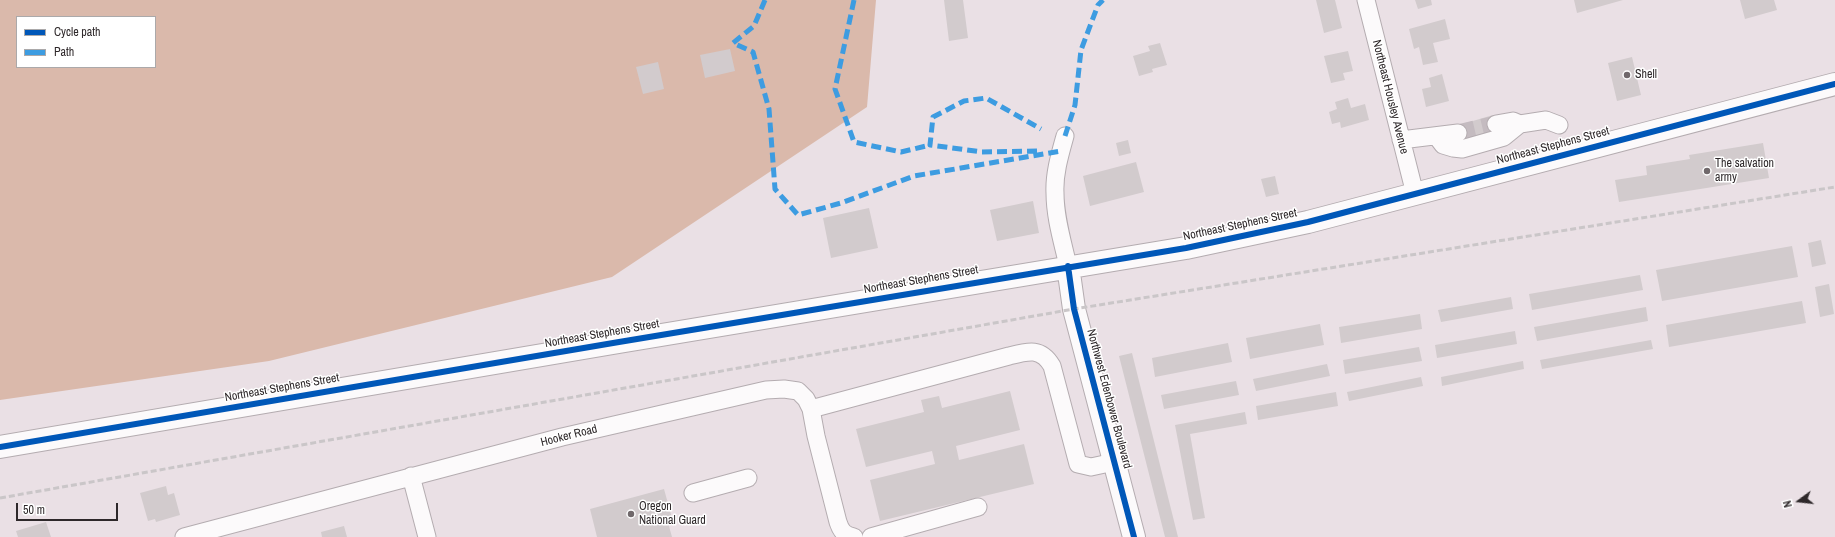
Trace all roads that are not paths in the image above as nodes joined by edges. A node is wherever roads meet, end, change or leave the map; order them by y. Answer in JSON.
{"nodes":[{"id":1,"x":1366,"y":0,"type":"edge"},
{"id":2,"x":1835,"y":84,"type":"edge"},
{"id":3,"x":1496,"y":124,"type":"tunnel mouth"},
{"id":4,"x":1520,"y":124,"type":"junction"},
{"id":5,"x":1559,"y":125,"type":"dead end"},
{"id":6,"x":1458,"y":133,"type":"tunnel mouth"},
{"id":7,"x":1065,"y":136,"type":"dead end"},
{"id":8,"x":1437,"y":137,"type":"junction"},
{"id":9,"x":1401,"y":140,"type":"junction"},
{"id":10,"x":1415,"y":194,"type":"junction"},
{"id":11,"x":1068,"y":266,"type":"junction"},
{"id":12,"x":811,"y":409,"type":"junction"},
{"id":13,"x":0,"y":447,"type":"edge"},
{"id":14,"x":1114,"y":462,"type":"junction"},
{"id":15,"x":411,"y":476,"type":"junction"},
{"id":16,"x":748,"y":478,"type":"dead end"},
{"id":17,"x":693,"y":493,"type":"dead end"},
{"id":18,"x":978,"y":507,"type":"dead end"},
{"id":19,"x":184,"y":537,"type":"edge"},
{"id":20,"x":427,"y":537,"type":"edge"},
{"id":21,"x":854,"y":537,"type":"edge"},
{"id":22,"x":871,"y":537,"type":"edge"},
{"id":23,"x":1134,"y":537,"type":"edge"}],
"edges":[{"from":1,"to":9,"type":"street","name":"Northeast Housley Avenue"},
{"from":2,"to":10,"type":"main road","name":"Northeast Stephens Street"},
{"from":3,"to":4,"type":"street"},
{"from":4,"to":5,"type":"street"},
{"from":4,"to":8,"type":"street"},
{"from":6,"to":8,"type":"street"},
{"from":7,"to":11,"type":"street"},
{"from":8,"to":9,"type":"street"},
{"from":9,"to":10,"type":"street","name":"Northeast Housley Avenue"},
{"from":10,"to":11,"type":"main road","name":"Northeast Stephens Street"},
{"from":11,"to":13,"type":"main road","name":"Northeast Stephens Street"},
{"from":11,"to":14,"type":"main road","name":"Northwest Edenbower Boulevard"},
{"from":12,"to":14,"type":"street"},
{"from":12,"to":15,"type":"street","name":"Hooker Road"},
{"from":12,"to":21,"type":"street","name":"Hooker Road"},
{"from":14,"to":23,"type":"main road","name":"Northwest Edenbower Boulevard"},
{"from":15,"to":19,"type":"street","name":"Hooker Road"},
{"from":15,"to":20,"type":"street"},
{"from":16,"to":17,"type":"street"},
{"from":18,"to":22,"type":"street"}]}
